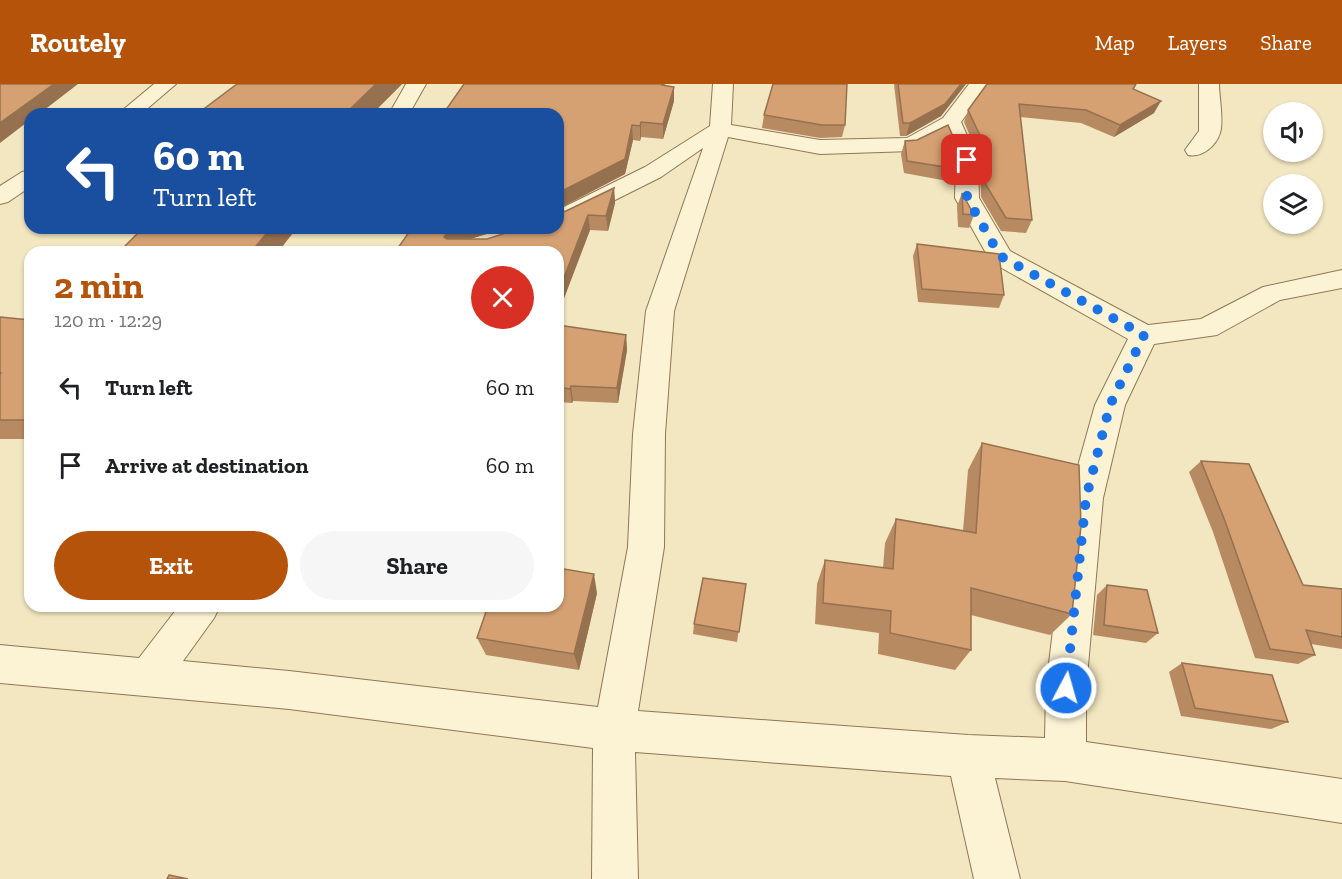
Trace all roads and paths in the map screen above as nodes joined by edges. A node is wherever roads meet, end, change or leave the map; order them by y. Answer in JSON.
{"nodes":[{"id":1,"x":166,"y":84,"type":"edge"},
{"id":2,"x":416,"y":84,"type":"edge"},
{"id":3,"x":723,"y":84,"type":"edge"},
{"id":4,"x":979,"y":84,"type":"edge"},
{"id":5,"x":1209,"y":84,"type":"edge"},
{"id":6,"x":136,"y":108,"type":"edge"},
{"id":7,"x":402,"y":108,"type":"edge"},
{"id":8,"x":950,"y":122,"type":"junction"},
{"id":9,"x":720,"y":129,"type":"junction"},
{"id":10,"x":1196,"y":150,"type":"dead end"},
{"id":11,"x":24,"y":181,"type":"edge"},
{"id":12,"x":0,"y":197,"type":"edge"},
{"id":13,"x":564,"y":216,"type":"edge"},
{"id":14,"x":1342,"y":279,"type":"edge"},
{"id":15,"x":1144,"y":335,"type":"junction"},
{"id":16,"x":197,"y":612,"type":"edge"},
{"id":17,"x":0,"y":664,"type":"edge"},
{"id":18,"x":148,"y":678,"type":"junction"},
{"id":19,"x":614,"y":730,"type":"junction"},
{"id":20,"x":968,"y":756,"type":"junction"},
{"id":21,"x":1065,"y":760,"type":"junction"},
{"id":22,"x":1342,"y":801,"type":"edge"},
{"id":23,"x":615,"y":879,"type":"edge"},
{"id":24,"x":997,"y":879,"type":"edge"}],
"edges":[{"from":1,"to":6,"type":"street"},
{"from":2,"to":7,"type":"street"},
{"from":3,"to":9,"type":"street"},
{"from":4,"to":8,"type":"street"},
{"from":5,"to":10,"type":"street"},
{"from":8,"to":9,"type":"street"},
{"from":8,"to":15,"type":"street"},
{"from":9,"to":13,"type":"street"},
{"from":9,"to":19,"type":"street"},
{"from":11,"to":12,"type":"street"},
{"from":14,"to":15,"type":"street"},
{"from":15,"to":21,"type":"street"},
{"from":16,"to":18,"type":"street"},
{"from":17,"to":18,"type":"street"},
{"from":18,"to":19,"type":"street"},
{"from":19,"to":20,"type":"street"},
{"from":19,"to":23,"type":"street"},
{"from":20,"to":21,"type":"street"},
{"from":20,"to":24,"type":"street"},
{"from":21,"to":22,"type":"street"}]}
